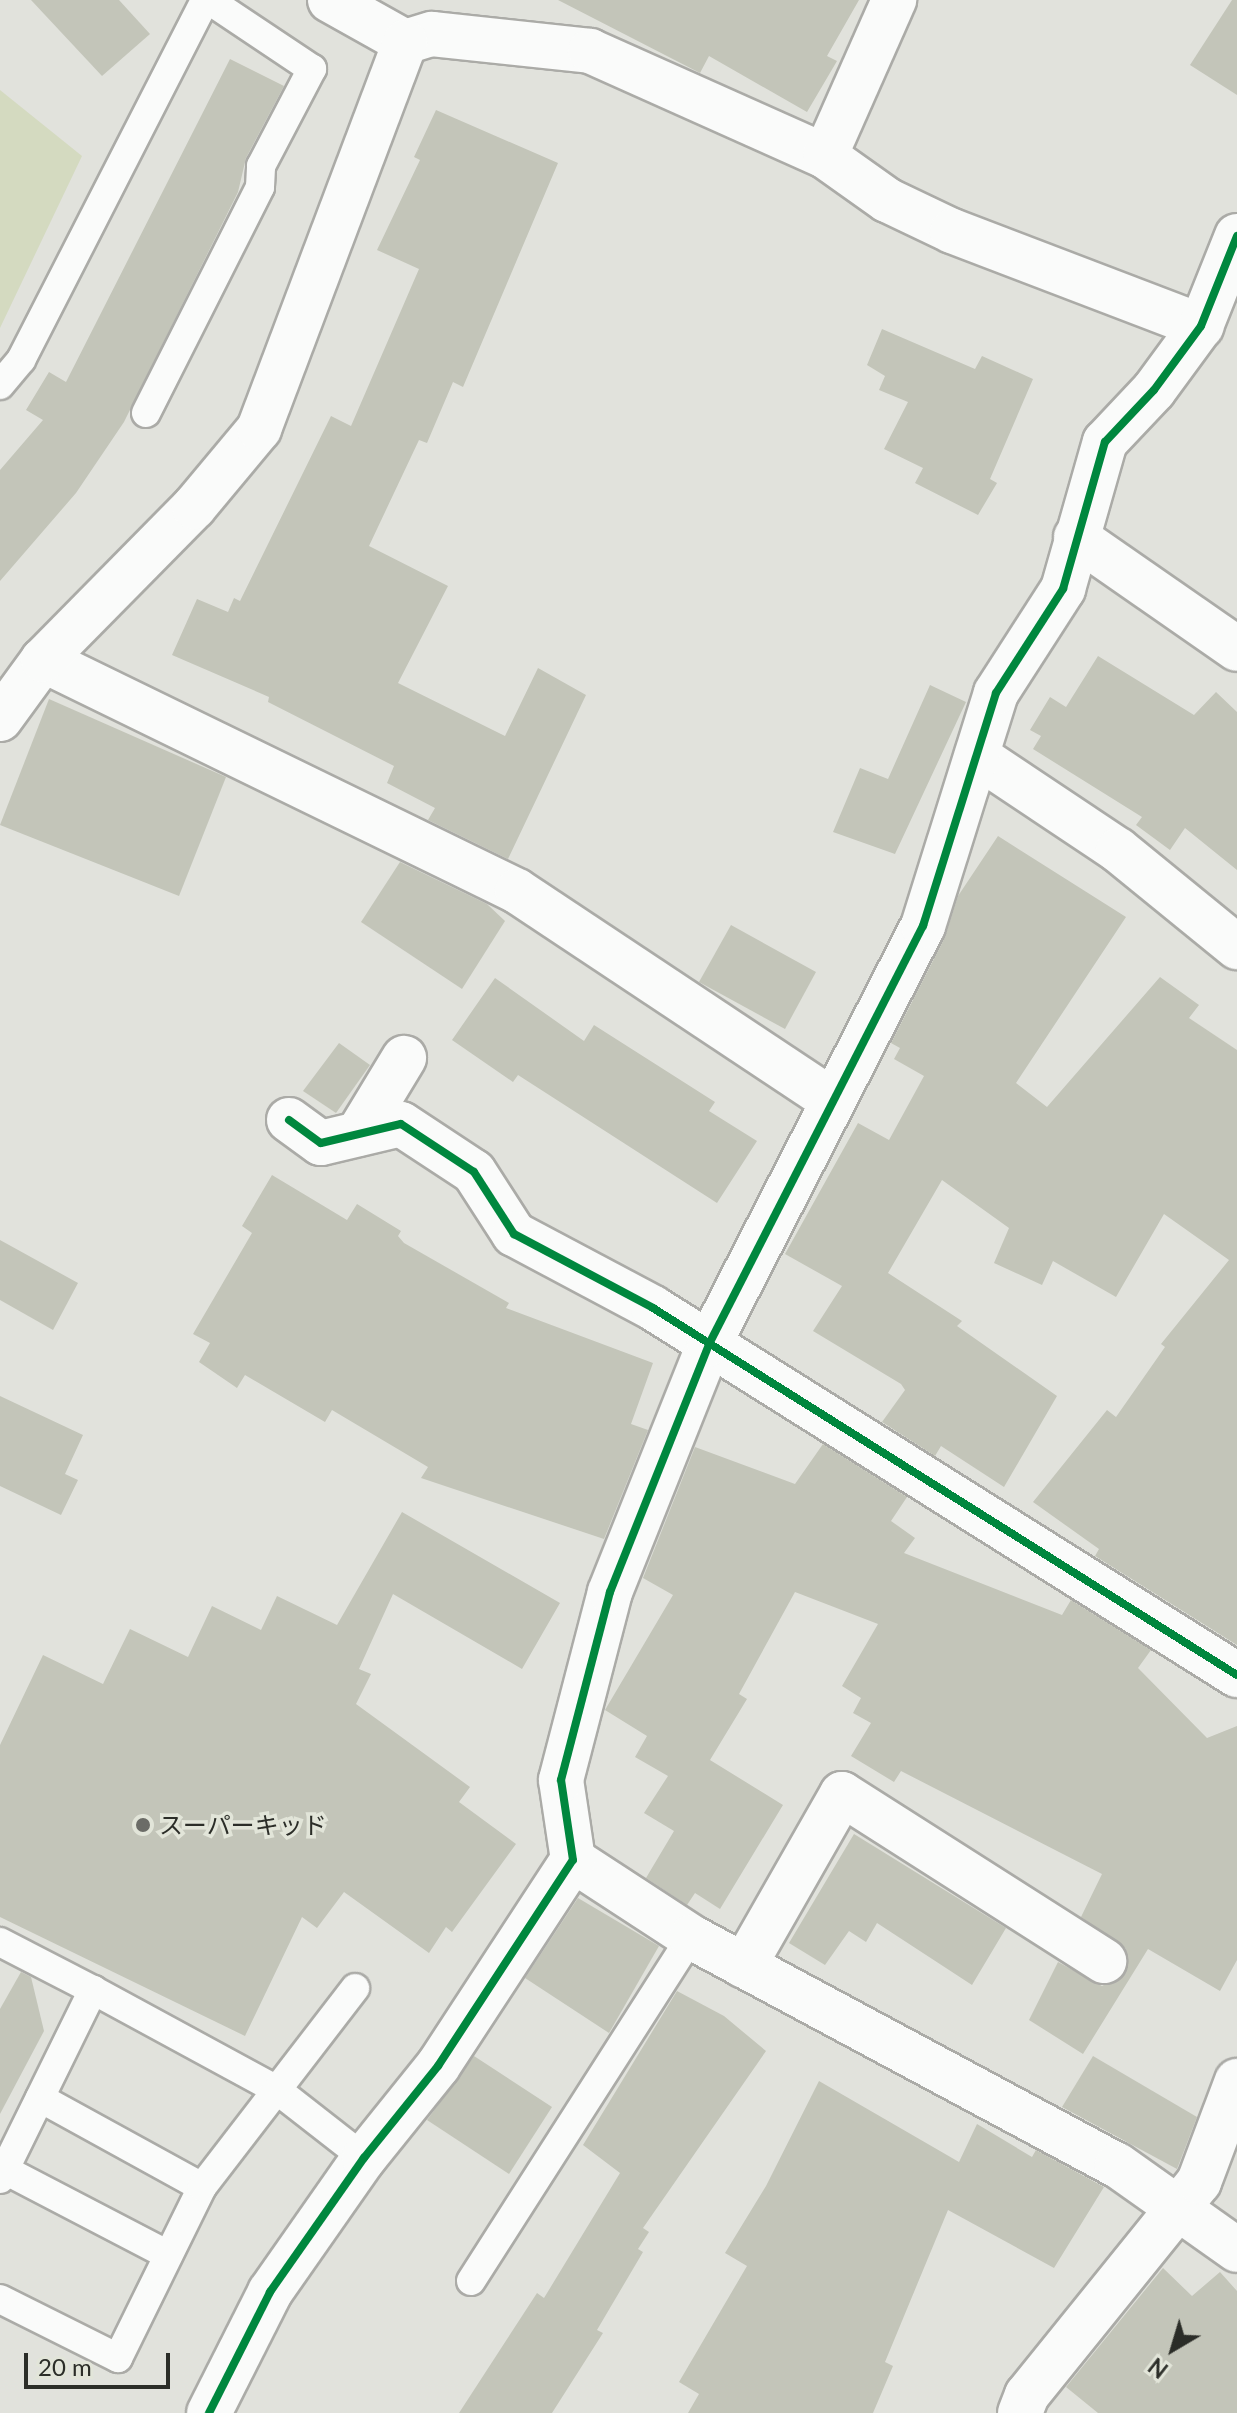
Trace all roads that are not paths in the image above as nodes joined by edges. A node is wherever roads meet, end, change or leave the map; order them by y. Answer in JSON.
{"nodes":[{"id":1,"x":207,"y":0,"type":"edge"},
{"id":2,"x":330,"y":0,"type":"edge"},
{"id":3,"x":894,"y":0,"type":"edge"},
{"id":4,"x":429,"y":25,"type":"edge"},
{"id":5,"x":825,"y":156,"type":"junction"},
{"id":6,"x":1237,"y":236,"type":"edge"},
{"id":7,"x":1201,"y":326,"type":"junction"},
{"id":8,"x":0,"y":385,"type":"edge"},
{"id":9,"x":146,"y":413,"type":"dead end"},
{"id":10,"x":1076,"y":537,"type":"junction"},
{"id":11,"x":1237,"y":649,"type":"edge"},
{"id":12,"x":43,"y":660,"type":"junction"},
{"id":13,"x":0,"y":719,"type":"edge"},
{"id":14,"x":977,"y":756,"type":"junction"},
{"id":15,"x":1237,"y":947,"type":"edge"},
{"id":16,"x":404,"y":1058,"type":"dead end"},
{"id":17,"x":833,"y":1101,"type":"junction"},
{"id":18,"x":289,"y":1120,"type":"dead end"},
{"id":19,"x":358,"y":1134,"type":"junction"},
{"id":20,"x":709,"y":1344,"type":"junction"},
{"id":21,"x":1237,"y":1675,"type":"edge"},
{"id":22,"x":573,"y":1860,"type":"junction"},
{"id":23,"x":691,"y":1937,"type":"junction"},
{"id":24,"x":0,"y":1942,"type":"edge"},
{"id":25,"x":1104,"y":1961,"type":"dead end"},
{"id":26,"x":744,"y":1966,"type":"junction"},
{"id":27,"x":355,"y":1988,"type":"dead end"},
{"id":28,"x":93,"y":1990,"type":"junction"},
{"id":29,"x":1237,"y":2081,"type":"edge"},
{"id":30,"x":277,"y":2090,"type":"junction"},
{"id":31,"x":40,"y":2098,"type":"junction"},
{"id":32,"x":364,"y":2158,"type":"junction"},
{"id":33,"x":2,"y":2174,"type":"edge"},
{"id":34,"x":202,"y":2187,"type":"junction"},
{"id":35,"x":1180,"y":2207,"type":"junction"},
{"id":36,"x":1237,"y":2250,"type":"edge"},
{"id":37,"x":168,"y":2255,"type":"junction"},
{"id":38,"x":471,"y":2281,"type":"dead end"},
{"id":39,"x":0,"y":2299,"type":"edge"},
{"id":40,"x":209,"y":2413,"type":"edge"},
{"id":41,"x":1020,"y":2413,"type":"edge"}],
"edges":[{"from":1,"to":8,"type":"lane"},
{"from":1,"to":9,"type":"lane"},
{"from":2,"to":4,"type":"street"},
{"from":3,"to":5,"type":"street"},
{"from":4,"to":5,"type":"street"},
{"from":4,"to":12,"type":"street"},
{"from":5,"to":7,"type":"street"},
{"from":6,"to":7,"type":"street"},
{"from":7,"to":10,"type":"street"},
{"from":10,"to":11,"type":"street"},
{"from":10,"to":14,"type":"street"},
{"from":12,"to":13,"type":"street"},
{"from":12,"to":17,"type":"street"},
{"from":14,"to":15,"type":"street"},
{"from":14,"to":17,"type":"street"},
{"from":16,"to":19,"type":"street"},
{"from":17,"to":20,"type":"street"},
{"from":18,"to":19,"type":"street"},
{"from":19,"to":20,"type":"street"},
{"from":20,"to":21,"type":"street"},
{"from":20,"to":22,"type":"street"},
{"from":22,"to":23,"type":"street"},
{"from":22,"to":32,"type":"street"},
{"from":23,"to":26,"type":"street"},
{"from":23,"to":38,"type":"lane"},
{"from":24,"to":28,"type":"lane"},
{"from":25,"to":26,"type":"street"},
{"from":26,"to":35,"type":"street"},
{"from":27,"to":30,"type":"lane"},
{"from":28,"to":30,"type":"lane"},
{"from":28,"to":31,"type":"lane"},
{"from":29,"to":35,"type":"street"},
{"from":30,"to":32,"type":"lane"},
{"from":30,"to":34,"type":"lane"},
{"from":31,"to":33,"type":"lane"},
{"from":31,"to":34,"type":"lane"},
{"from":32,"to":40,"type":"street"},
{"from":33,"to":37,"type":"lane"},
{"from":34,"to":37,"type":"lane"},
{"from":35,"to":36,"type":"street"},
{"from":35,"to":41,"type":"street"},
{"from":37,"to":39,"type":"lane"}]}
